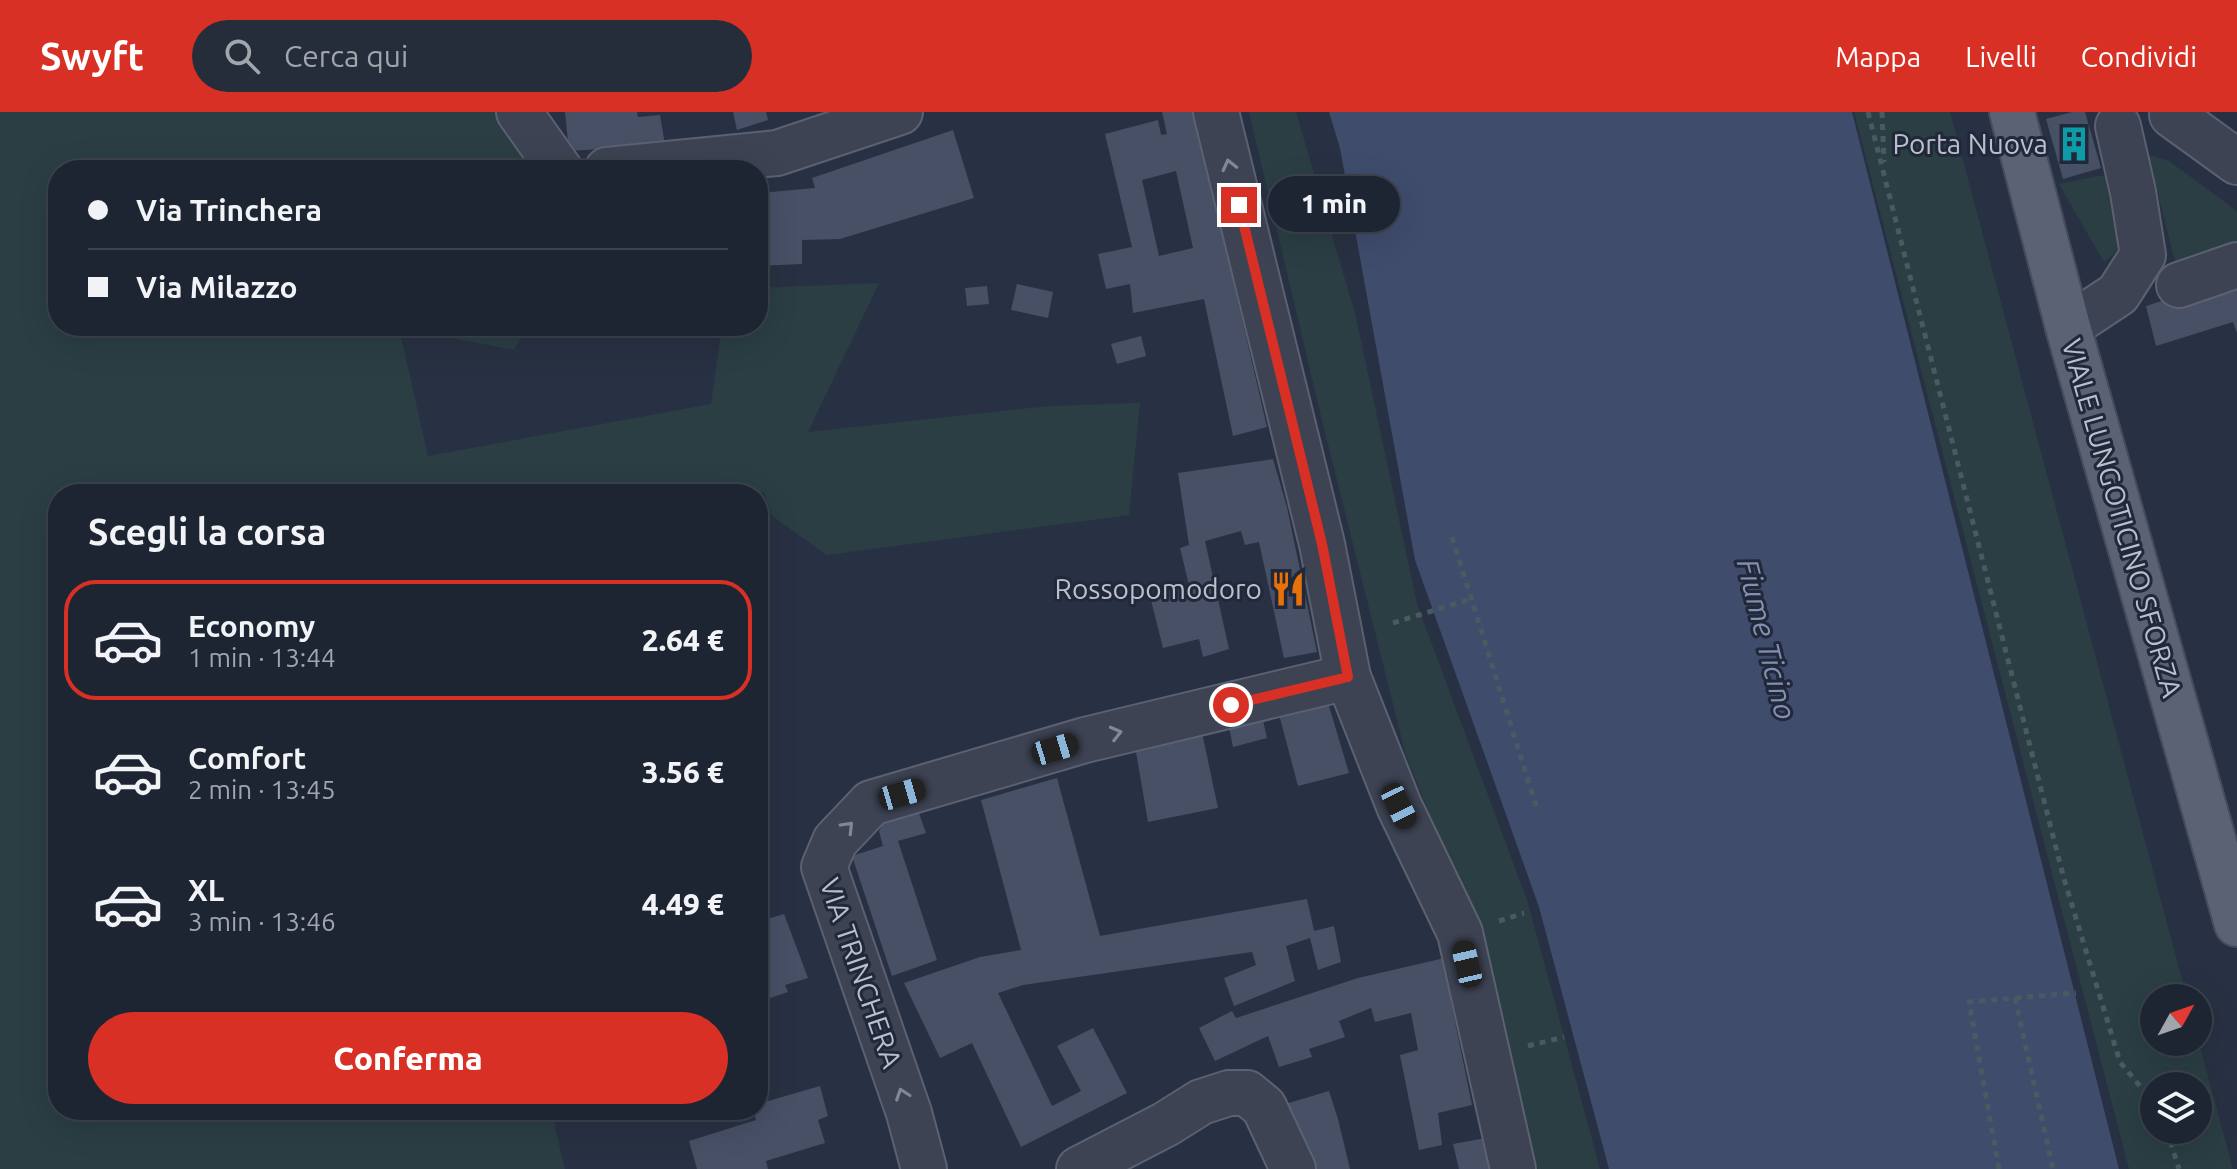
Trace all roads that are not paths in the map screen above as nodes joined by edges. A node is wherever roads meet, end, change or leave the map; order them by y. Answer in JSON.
{"nodes":[{"id":1,"x":900,"y":112,"type":"edge"},
{"id":2,"x":1216,"y":112,"type":"edge"},
{"id":3,"x":2012,"y":112,"type":"edge"},
{"id":4,"x":2175,"y":113,"type":"edge"},
{"id":5,"x":522,"y":117,"type":"edge"},
{"id":6,"x":2116,"y":119,"type":"edge"},
{"id":7,"x":553,"y":160,"type":"edge"},
{"id":8,"x":707,"y":160,"type":"edge"},
{"id":9,"x":2237,"y":162,"type":"edge"},
{"id":10,"x":2237,"y":265,"type":"edge"},
{"id":11,"x":2179,"y":285,"type":"dead end"},
{"id":12,"x":2068,"y":327,"type":"junction"},
{"id":13,"x":1348,"y":677,"type":"junction"},
{"id":14,"x":2237,"y":924,"type":"edge"},
{"id":15,"x":924,"y":1169,"type":"edge"},
{"id":16,"x":1079,"y":1169,"type":"edge"},
{"id":17,"x":1293,"y":1169,"type":"edge"},
{"id":18,"x":1513,"y":1169,"type":"edge"}],
"edges":[{"from":1,"to":8,"type":"street"},
{"from":13,"to":2,"type":"street","one_way":true},
{"from":3,"to":12,"type":"main road","name":"VIALE LUNGOTICINO SFORZA"},
{"from":4,"to":6,"type":"street"},
{"from":4,"to":9,"type":"street"},
{"from":5,"to":7,"type":"street"},
{"from":6,"to":12,"type":"street"},
{"from":10,"to":11,"type":"street"},
{"from":12,"to":14,"type":"main road","name":"VIALE LUNGOTICINO SFORZA"},
{"from":15,"to":13,"type":"street","name":"VIA TRINCHERA","one_way":true},
{"from":13,"to":18,"type":"street"},
{"from":16,"to":17,"type":"street"}]}
